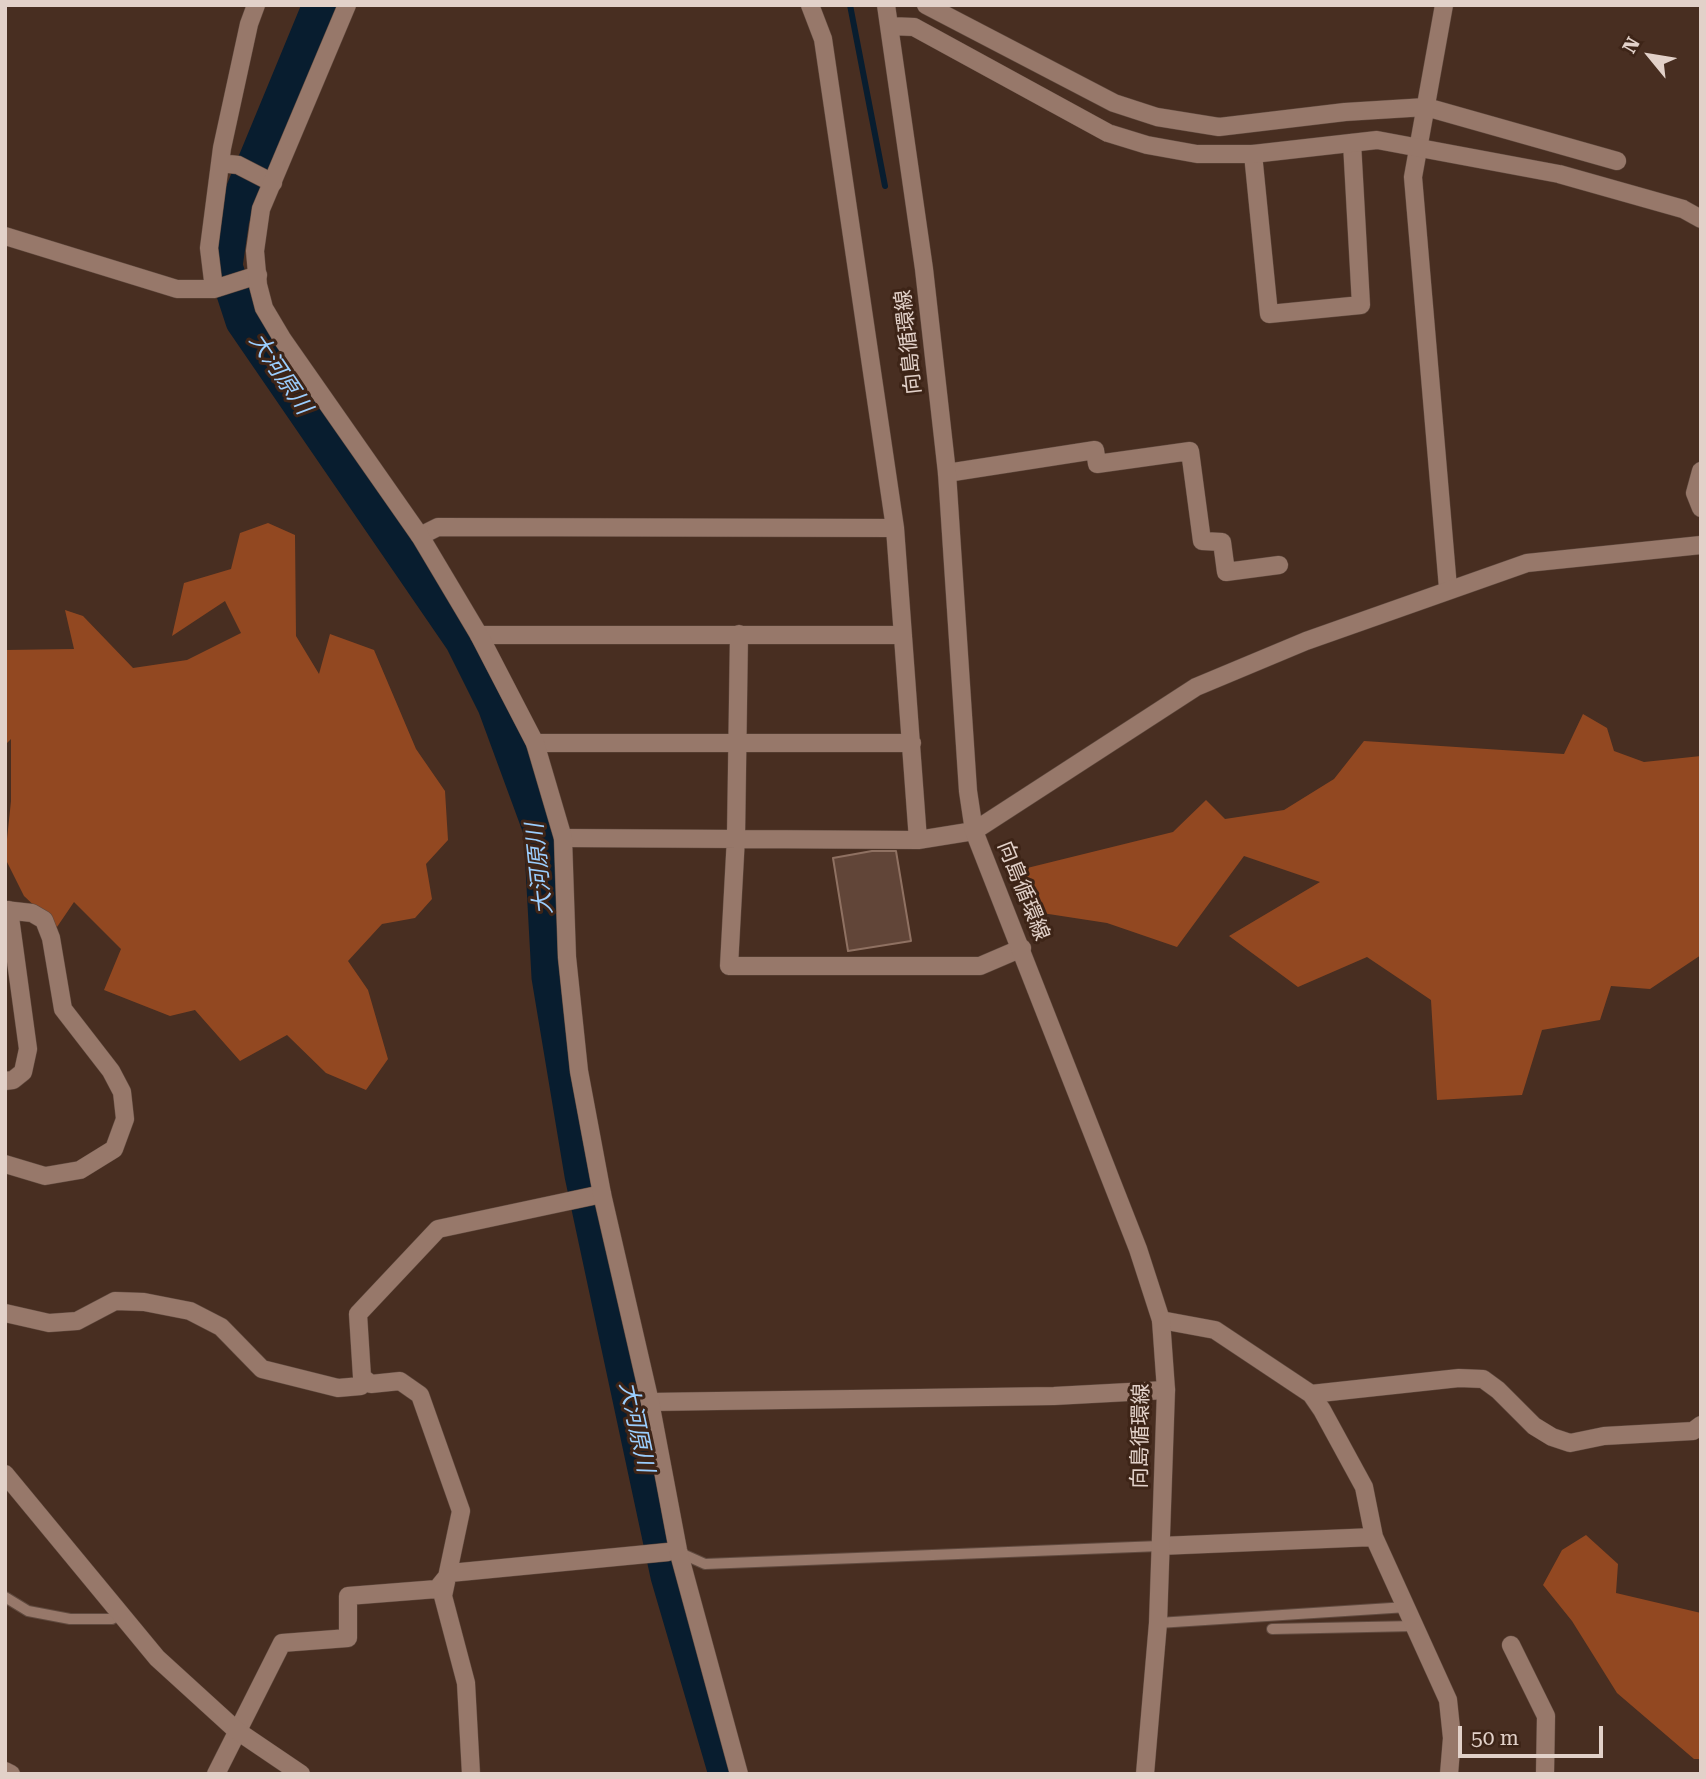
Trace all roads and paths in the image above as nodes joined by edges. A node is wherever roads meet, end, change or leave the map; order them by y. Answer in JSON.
{"nodes":[{"id":1,"x":256,"y":5,"type":"edge"},
{"id":2,"x":347,"y":5,"type":"edge"},
{"id":3,"x":810,"y":5,"type":"edge"},
{"id":4,"x":886,"y":5,"type":"edge"},
{"id":5,"x":926,"y":5,"type":"edge"},
{"id":6,"x":1444,"y":5,"type":"edge"},
{"id":7,"x":889,"y":26,"type":"junction"},
{"id":8,"x":1426,"y":107,"type":"junction"},
{"id":9,"x":1352,"y":143,"type":"junction"},
{"id":10,"x":1417,"y":148,"type":"junction"},
{"id":11,"x":1253,"y":154,"type":"junction"},
{"id":12,"x":1617,"y":161,"type":"dead end"},
{"id":13,"x":220,"y":163,"type":"junction"},
{"id":14,"x":273,"y":183,"type":"junction"},
{"id":15,"x":1701,"y":219,"type":"edge"},
{"id":16,"x":5,"y":236,"type":"edge"},
{"id":17,"x":249,"y":277,"type":"junction"},
{"id":18,"x":214,"y":289,"type":"junction"},
{"id":19,"x":1701,"y":471,"type":"edge"},
{"id":20,"x":947,"y":473,"type":"junction"},
{"id":21,"x":1701,"y":508,"type":"edge"},
{"id":22,"x":895,"y":528,"type":"junction"},
{"id":23,"x":420,"y":536,"type":"junction"},
{"id":24,"x":1701,"y":545,"type":"edge"},
{"id":25,"x":1279,"y":565,"type":"dead end"},
{"id":26,"x":1448,"y":588,"type":"junction"},
{"id":27,"x":739,"y":634,"type":"junction"},
{"id":28,"x":479,"y":635,"type":"junction"},
{"id":29,"x":903,"y":635,"type":"junction"},
{"id":30,"x":735,"y":742,"type":"junction"},
{"id":31,"x":535,"y":743,"type":"junction"},
{"id":32,"x":912,"y":743,"type":"junction"},
{"id":33,"x":974,"y":831,"type":"junction"},
{"id":34,"x":563,"y":838,"type":"junction"},
{"id":35,"x":736,"y":838,"type":"junction"},
{"id":36,"x":918,"y":840,"type":"junction"},
{"id":37,"x":7,"y":910,"type":"edge"},
{"id":38,"x":1022,"y":948,"type":"junction"},
{"id":39,"x":5,"y":1082,"type":"edge"},
{"id":40,"x":5,"y":1164,"type":"edge"},
{"id":41,"x":603,"y":1194,"type":"junction"},
{"id":42,"x":5,"y":1313,"type":"edge"},
{"id":43,"x":1161,"y":1320,"type":"junction"},
{"id":44,"x":365,"y":1381,"type":"junction"},
{"id":45,"x":1166,"y":1390,"type":"junction"},
{"id":46,"x":1311,"y":1394,"type":"junction"},
{"id":47,"x":650,"y":1402,"type":"junction"},
{"id":48,"x":1701,"y":1425,"type":"edge"},
{"id":49,"x":5,"y":1474,"type":"edge"},
{"id":50,"x":1374,"y":1536,"type":"junction"},
{"id":51,"x":1160,"y":1546,"type":"junction"},
{"id":52,"x":667,"y":1552,"type":"junction"},
{"id":53,"x":450,"y":1573,"type":"junction"},
{"id":54,"x":5,"y":1597,"type":"edge"},
{"id":55,"x":1407,"y":1607,"type":"junction"},
{"id":56,"x":122,"y":1613,"type":"junction"},
{"id":57,"x":1158,"y":1623,"type":"junction"},
{"id":58,"x":1415,"y":1626,"type":"junction"},
{"id":59,"x":1272,"y":1629,"type":"dead end"},
{"id":60,"x":1511,"y":1645,"type":"dead end"},
{"id":61,"x":236,"y":1730,"type":"junction"},
{"id":62,"x":5,"y":1771,"type":"edge"},
{"id":63,"x":11,"y":1774,"type":"edge"},
{"id":64,"x":216,"y":1774,"type":"edge"},
{"id":65,"x":301,"y":1774,"type":"edge"},
{"id":66,"x":471,"y":1774,"type":"edge"},
{"id":67,"x":740,"y":1774,"type":"edge"},
{"id":68,"x":1145,"y":1774,"type":"edge"},
{"id":69,"x":1449,"y":1774,"type":"edge"},
{"id":70,"x":1545,"y":1774,"type":"edge"}],
"edges":[{"from":1,"to":13,"type":"street"},
{"from":2,"to":14,"type":"street"},
{"from":3,"to":22,"type":"street"},
{"from":4,"to":7,"type":"street","name":"向島循環線"},
{"from":5,"to":8,"type":"street"},
{"from":6,"to":8,"type":"street"},
{"from":7,"to":11,"type":"street"},
{"from":7,"to":20,"type":"street","name":"向島循環線"},
{"from":8,"to":10,"type":"street"},
{"from":8,"to":12,"type":"street"},
{"from":9,"to":10,"type":"street"},
{"from":9,"to":11,"type":"street"},
{"from":9,"to":11,"type":"street"},
{"from":10,"to":15,"type":"street"},
{"from":10,"to":26,"type":"street"},
{"from":13,"to":14,"type":"street"},
{"from":13,"to":18,"type":"street"},
{"from":14,"to":17,"type":"street"},
{"from":16,"to":18,"type":"street"},
{"from":17,"to":18,"type":"street"},
{"from":17,"to":23,"type":"street"},
{"from":19,"to":21,"type":"street"},
{"from":20,"to":25,"type":"street"},
{"from":20,"to":33,"type":"street","name":"向島循環線"},
{"from":22,"to":23,"type":"street"},
{"from":22,"to":29,"type":"street"},
{"from":23,"to":28,"type":"street"},
{"from":24,"to":26,"type":"street"},
{"from":26,"to":33,"type":"street"},
{"from":27,"to":28,"type":"street"},
{"from":27,"to":29,"type":"street"},
{"from":27,"to":30,"type":"street"},
{"from":28,"to":31,"type":"street"},
{"from":29,"to":32,"type":"street"},
{"from":30,"to":31,"type":"street"},
{"from":30,"to":32,"type":"street"},
{"from":30,"to":35,"type":"street"},
{"from":31,"to":34,"type":"street"},
{"from":32,"to":36,"type":"street"},
{"from":33,"to":36,"type":"street"},
{"from":33,"to":38,"type":"street","name":"向島循環線"},
{"from":34,"to":35,"type":"street"},
{"from":34,"to":41,"type":"street"},
{"from":35,"to":36,"type":"street"},
{"from":35,"to":38,"type":"street"},
{"from":37,"to":39,"type":"street"},
{"from":37,"to":40,"type":"street"},
{"from":38,"to":43,"type":"street","name":"向島循環線"},
{"from":41,"to":44,"type":"street"},
{"from":41,"to":47,"type":"street"},
{"from":42,"to":44,"type":"street"},
{"from":43,"to":45,"type":"street","name":"向島循環線"},
{"from":43,"to":46,"type":"street"},
{"from":44,"to":53,"type":"street"},
{"from":45,"to":47,"type":"street"},
{"from":45,"to":51,"type":"street","name":"向島循環線"},
{"from":46,"to":48,"type":"street"},
{"from":46,"to":50,"type":"street"},
{"from":47,"to":52,"type":"street"},
{"from":49,"to":56,"type":"street"},
{"from":50,"to":51,"type":"street"},
{"from":50,"to":55,"type":"street"},
{"from":51,"to":52,"type":"lane"},
{"from":51,"to":57,"type":"street","name":"向島循環線"},
{"from":52,"to":53,"type":"street"},
{"from":52,"to":67,"type":"street"},
{"from":53,"to":61,"type":"street"},
{"from":53,"to":66,"type":"street"},
{"from":54,"to":56,"type":"lane"},
{"from":55,"to":57,"type":"lane"},
{"from":55,"to":58,"type":"street"},
{"from":56,"to":61,"type":"street"},
{"from":57,"to":68,"type":"street","name":"向島循環線"},
{"from":58,"to":59,"type":"lane"},
{"from":58,"to":69,"type":"street"},
{"from":60,"to":70,"type":"street"},
{"from":61,"to":64,"type":"street"},
{"from":61,"to":65,"type":"street"},
{"from":62,"to":63,"type":"street"}]}
